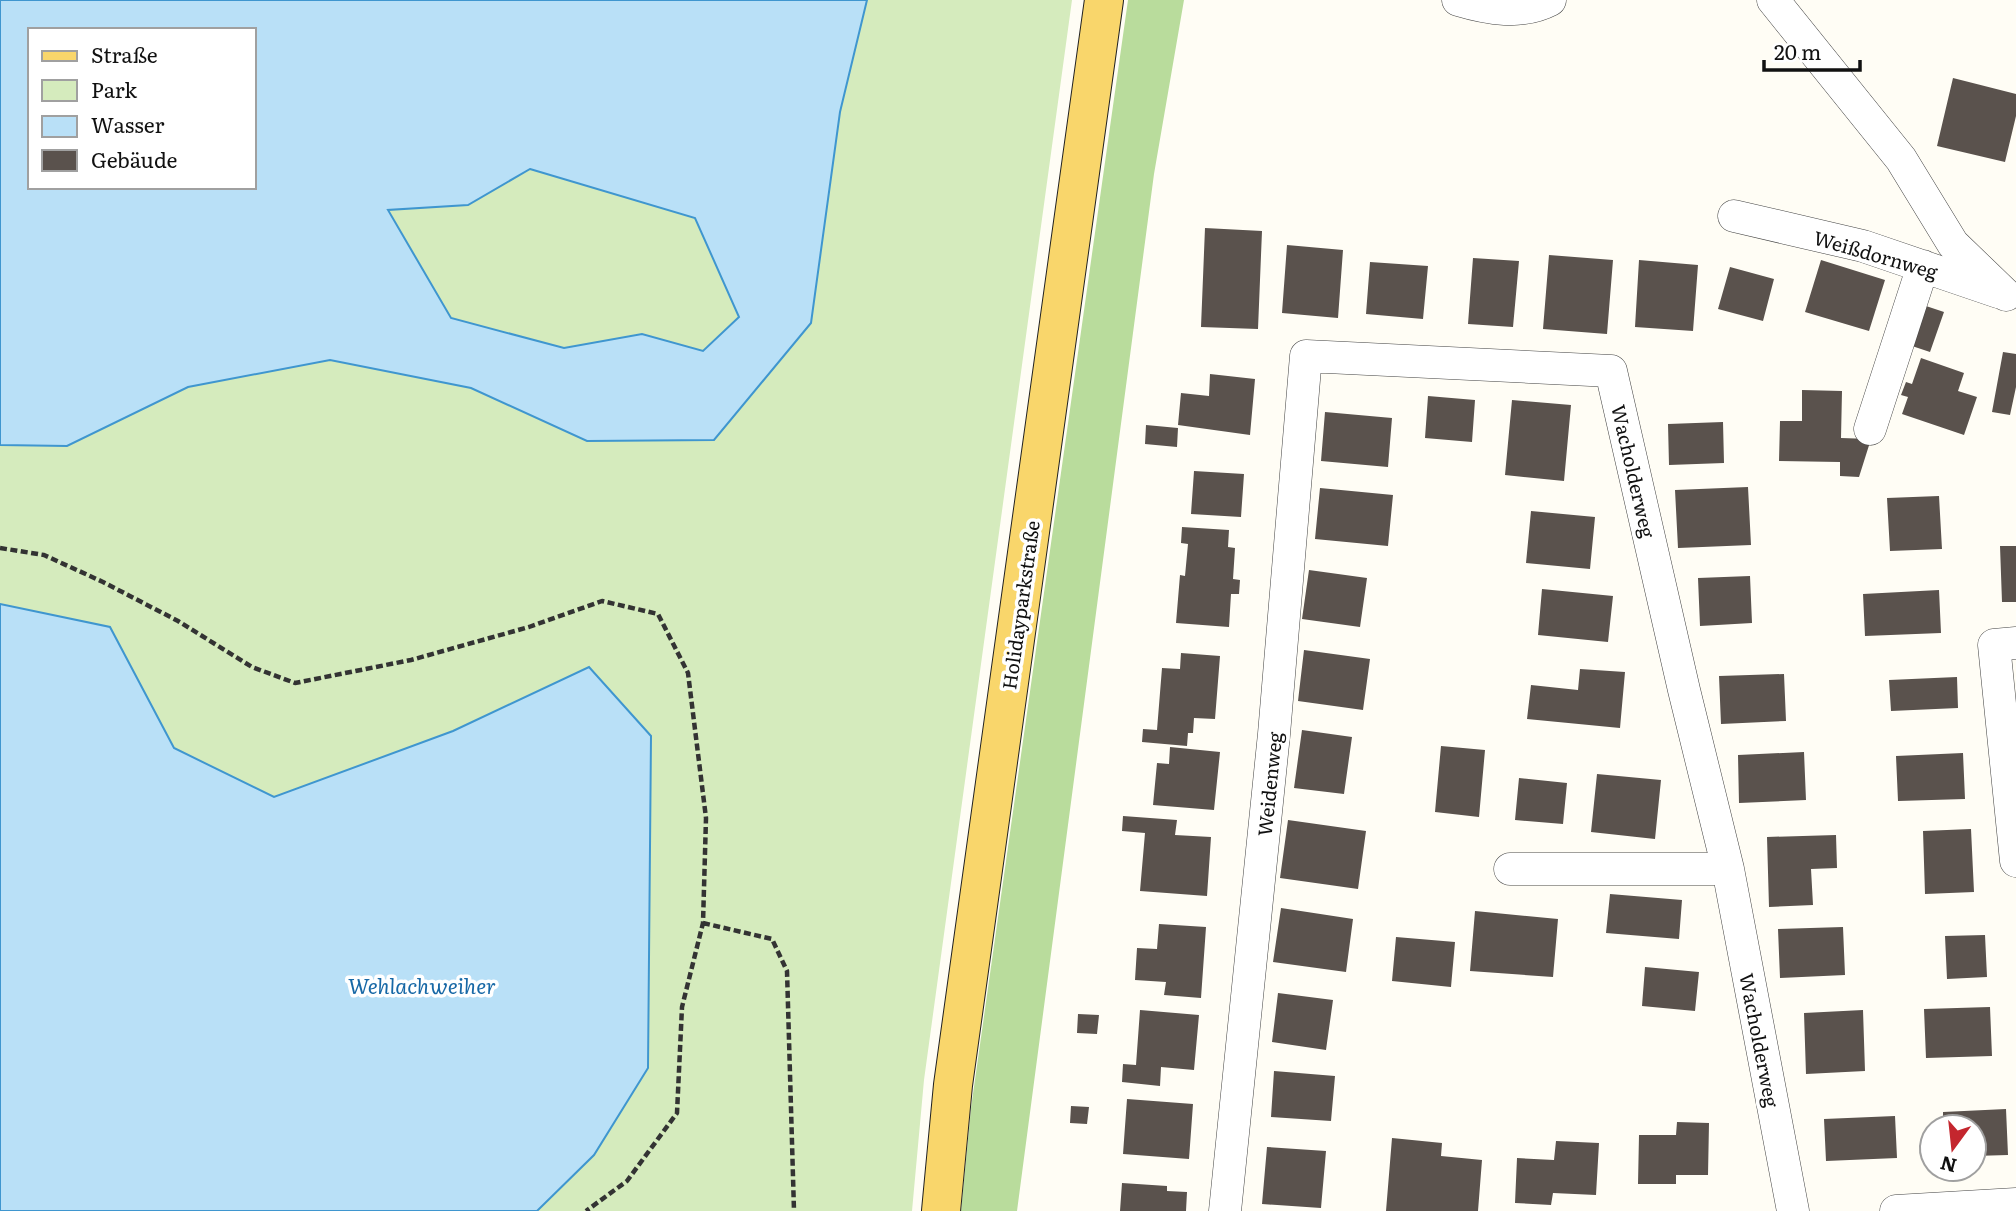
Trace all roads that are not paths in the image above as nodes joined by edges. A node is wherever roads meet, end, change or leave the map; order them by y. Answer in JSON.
{"nodes":[{"id":1,"x":1104,"y":0,"type":"edge"},
{"id":2,"x":1458,"y":0,"type":"edge"},
{"id":3,"x":1550,"y":0,"type":"edge"},
{"id":4,"x":1773,"y":0,"type":"edge"},
{"id":5,"x":1734,"y":216,"type":"dead end"},
{"id":6,"x":1923,"y":267,"type":"junction"},
{"id":7,"x":2011,"y":296,"type":"edge"},
{"id":8,"x":1306,"y":356,"type":"joint"},
{"id":9,"x":1870,"y":429,"type":"dead end"},
{"id":10,"x":2016,"y":643,"type":"edge"},
{"id":11,"x":2016,"y":861,"type":"edge"},
{"id":12,"x":1510,"y":869,"type":"dead end"},
{"id":13,"x":1728,"y":869,"type":"junction"},
{"id":14,"x":2016,"y":1204,"type":"edge"},
{"id":15,"x":1927,"y":1210,"type":"edge"},
{"id":16,"x":941,"y":1211,"type":"edge"},
{"id":17,"x":1225,"y":1211,"type":"edge"},
{"id":18,"x":1793,"y":1211,"type":"edge"},
{"id":19,"x":1896,"y":1211,"type":"edge"}],
"edges":[{"from":1,"to":16,"type":"main road","name":"Holidayparkstraße"},
{"from":2,"to":3,"type":"street"},
{"from":4,"to":7,"type":"street"},
{"from":5,"to":6,"type":"street","name":"Weißdornweg"},
{"from":6,"to":7,"type":"street","name":"Weißdornweg"},
{"from":6,"to":9,"type":"street"},
{"from":8,"to":13,"type":"street","name":"Wacholderweg"},
{"from":8,"to":17,"type":"street","name":"Weidenweg"},
{"from":10,"to":11,"type":"street"},
{"from":12,"to":13,"type":"street"},
{"from":13,"to":18,"type":"street","name":"Wacholderweg"},
{"from":14,"to":15,"type":"street"},
{"from":15,"to":19,"type":"street"}]}
